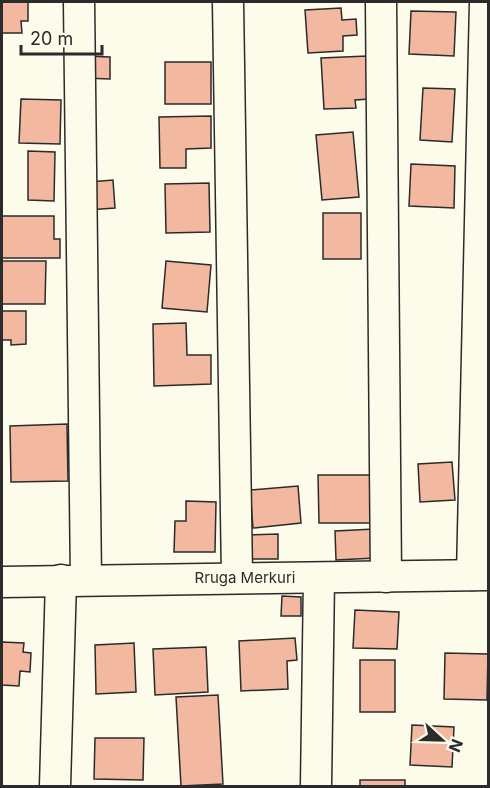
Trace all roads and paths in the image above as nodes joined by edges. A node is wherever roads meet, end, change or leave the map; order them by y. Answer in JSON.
{"nodes":[{"id":1,"x":79,"y":2,"type":"edge"},
{"id":2,"x":228,"y":2,"type":"edge"},
{"id":3,"x":381,"y":2,"type":"edge"},
{"id":4,"x":485,"y":2,"type":"edge"},
{"id":5,"x":480,"y":575,"type":"edge"},
{"id":6,"x":237,"y":577,"type":"junction"},
{"id":7,"x":386,"y":577,"type":"junction"},
{"id":8,"x":319,"y":578,"type":"junction"},
{"id":9,"x":73,"y":580,"type":"junction"},
{"id":10,"x":2,"y":582,"type":"edge"},
{"id":11,"x":55,"y":786,"type":"edge"},
{"id":12,"x":316,"y":786,"type":"edge"}],
"edges":[{"from":1,"to":9,"type":"street"},
{"from":2,"to":6,"type":"street"},
{"from":3,"to":7,"type":"street"},
{"from":4,"to":5,"type":"street"},
{"from":5,"to":7,"type":"street","name":"Rruga Merkuri"},
{"from":6,"to":8,"type":"street","name":"Rruga Merkuri"},
{"from":6,"to":9,"type":"street","name":"Rruga Merkuri"},
{"from":7,"to":8,"type":"street","name":"Rruga Merkuri"},
{"from":8,"to":12,"type":"street"},
{"from":9,"to":10,"type":"street","name":"Rruga Merkuri"},
{"from":9,"to":11,"type":"street"}]}
